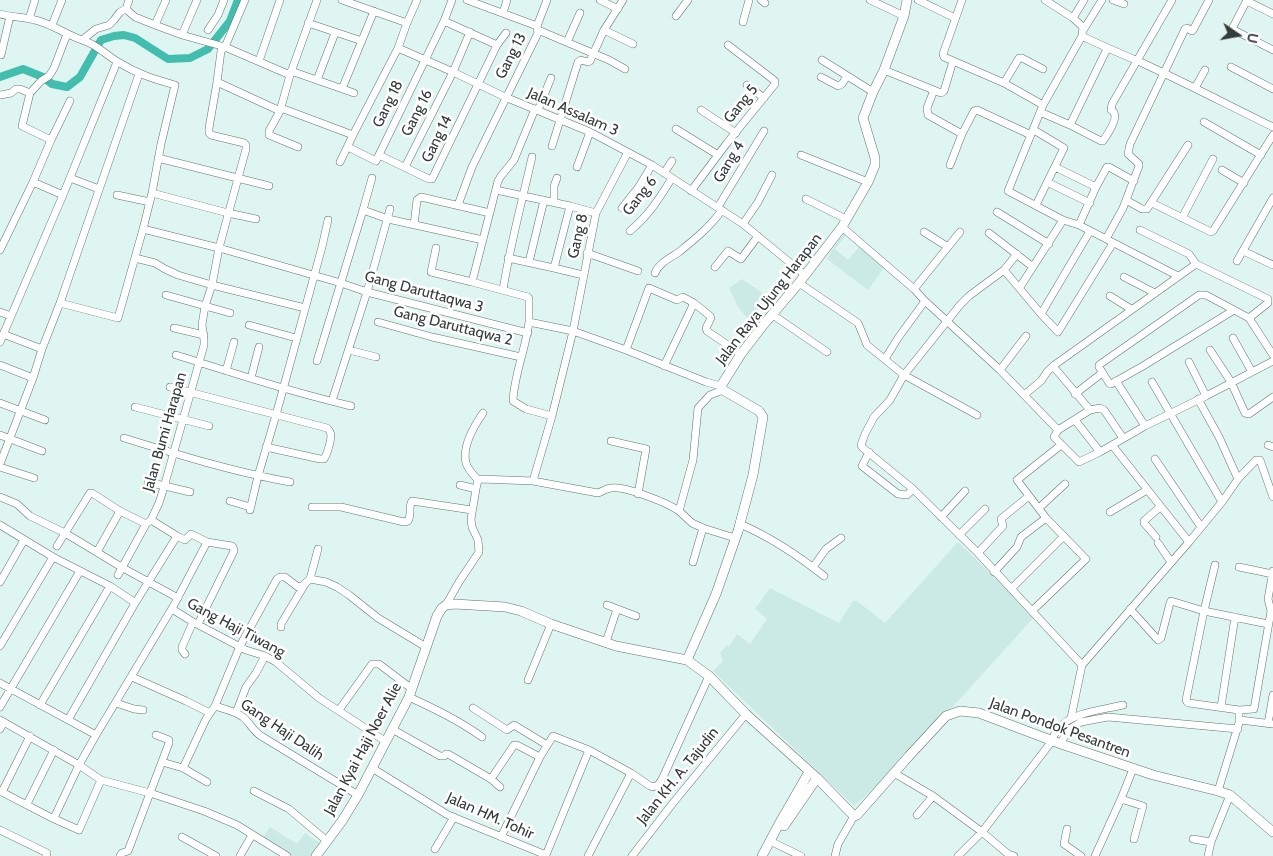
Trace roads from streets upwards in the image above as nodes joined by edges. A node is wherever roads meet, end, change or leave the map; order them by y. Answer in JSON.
{"nodes":[{"id":1,"x":35,"y":0,"type":"edge"},
{"id":2,"x":62,"y":0,"type":"edge"},
{"id":3,"x":129,"y":0,"type":"edge"},
{"id":4,"x":166,"y":0,"type":"edge"},
{"id":5,"x":197,"y":0,"type":"edge"},
{"id":6,"x":224,"y":0,"type":"edge"},
{"id":7,"x":245,"y":0,"type":"edge"},
{"id":8,"x":280,"y":0,"type":"edge"},
{"id":9,"x":317,"y":0,"type":"edge"},
{"id":10,"x":342,"y":0,"type":"edge"},
{"id":11,"x":417,"y":0,"type":"edge"},
{"id":12,"x":452,"y":0,"type":"edge"},
{"id":13,"x":467,"y":0,"type":"edge"},
{"id":14,"x":507,"y":0,"type":"edge"},
{"id":15,"x":547,"y":0,"type":"edge"},
{"id":16,"x":602,"y":0,"type":"edge"},
{"id":17,"x":623,"y":0,"type":"edge"},
{"id":18,"x":688,"y":0,"type":"edge"},
{"id":19,"x":749,"y":0,"type":"edge"},
{"id":20,"x":870,"y":0,"type":"edge"},
{"id":21,"x":907,"y":0,"type":"edge"},
{"id":22,"x":918,"y":0,"type":"edge"},
{"id":23,"x":962,"y":0,"type":"edge"},
{"id":24,"x":1044,"y":0,"type":"edge"},
{"id":25,"x":1084,"y":0,"type":"edge"},
{"id":26,"x":1102,"y":0,"type":"edge"},
{"id":27,"x":1113,"y":0,"type":"edge"},
{"id":28,"x":1172,"y":0,"type":"edge"},
{"id":29,"x":1209,"y":0,"type":"edge"},
{"id":30,"x":1247,"y":1,"type":"edge"},
{"id":31,"x":477,"y":2,"type":"edge"},
{"id":32,"x":1124,"y":5,"type":"edge"},
{"id":33,"x":126,"y":9,"type":"junction"},
{"id":34,"x":374,"y":10,"type":"junction"},
{"id":35,"x":618,"y":10,"type":"junction"},
{"id":36,"x":503,"y":12,"type":"junction"},
{"id":37,"x":580,"y":13,"type":"dead end"},
{"id":38,"x":0,"y":14,"type":"edge"},
{"id":39,"x":1273,"y":14,"type":"edge"},
{"id":40,"x":10,"y":16,"type":"junction"},
{"id":41,"x":676,"y":16,"type":"dead end"},
{"id":42,"x":904,"y":16,"type":"junction"},
{"id":43,"x":956,"y":18,"type":"junction"},
{"id":44,"x":1073,"y":18,"type":"junction"},
{"id":45,"x":29,"y":19,"type":"junction"},
{"id":46,"x":444,"y":21,"type":"junction"},
{"id":47,"x":743,"y":22,"type":"dead end"},
{"id":48,"x":308,"y":23,"type":"junction"},
{"id":49,"x":407,"y":23,"type":"junction"},
{"id":50,"x":52,"y":25,"type":"junction"},
{"id":51,"x":155,"y":25,"type":"junction"},
{"id":52,"x":538,"y":28,"type":"junction"},
{"id":53,"x":208,"y":30,"type":"dead end"},
{"id":54,"x":604,"y":30,"type":"junction"},
{"id":55,"x":470,"y":32,"type":"junction"},
{"id":56,"x":1083,"y":32,"type":"junction"},
{"id":57,"x":335,"y":33,"type":"junction"},
{"id":58,"x":506,"y":33,"type":"dead end"},
{"id":59,"x":67,"y":34,"type":"junction"},
{"id":60,"x":182,"y":35,"type":"junction"},
{"id":61,"x":85,"y":41,"type":"junction"},
{"id":62,"x":362,"y":41,"type":"junction"},
{"id":63,"x":567,"y":42,"type":"junction"},
{"id":64,"x":633,"y":44,"type":"dead end"},
{"id":65,"x":496,"y":45,"type":"junction"},
{"id":66,"x":728,"y":45,"type":"dead end"},
{"id":67,"x":225,"y":47,"type":"junction"},
{"id":68,"x":398,"y":48,"type":"junction"},
{"id":69,"x":1107,"y":49,"type":"junction"},
{"id":70,"x":1273,"y":50,"type":"edge"},
{"id":71,"x":593,"y":54,"type":"junction"},
{"id":72,"x":0,"y":55,"type":"edge"},
{"id":73,"x":424,"y":60,"type":"junction"},
{"id":74,"x":822,"y":60,"type":"dead end"},
{"id":75,"x":259,"y":61,"type":"junction"},
{"id":76,"x":953,"y":61,"type":"junction"},
{"id":77,"x":1137,"y":61,"type":"junction"},
{"id":78,"x":117,"y":62,"type":"junction"},
{"id":79,"x":1231,"y":67,"type":"dead end"},
{"id":80,"x":625,"y":69,"type":"dead end"},
{"id":81,"x":1043,"y":69,"type":"dead end"},
{"id":82,"x":884,"y":70,"type":"junction"},
{"id":83,"x":1205,"y":70,"type":"dead end"},
{"id":84,"x":453,"y":72,"type":"junction"},
{"id":85,"x":290,"y":73,"type":"junction"},
{"id":86,"x":139,"y":74,"type":"junction"},
{"id":87,"x":1164,"y":74,"type":"junction"},
{"id":88,"x":847,"y":76,"type":"junction"},
{"id":89,"x":821,"y":77,"type":"dead end"},
{"id":90,"x":551,"y":78,"type":"dead end"},
{"id":91,"x":317,"y":80,"type":"junction"},
{"id":92,"x":217,"y":82,"type":"junction"},
{"id":93,"x":1004,"y":83,"type":"junction"},
{"id":94,"x":478,"y":85,"type":"junction"},
{"id":95,"x":747,"y":85,"type":"dead end"},
{"id":96,"x":1195,"y":88,"type":"junction"},
{"id":97,"x":342,"y":89,"type":"junction"},
{"id":98,"x":1273,"y":89,"type":"edge"},
{"id":99,"x":934,"y":90,"type":"junction"},
{"id":100,"x":873,"y":92,"type":"junction"},
{"id":101,"x":30,"y":93,"type":"junction"},
{"id":102,"x":354,"y":93,"type":"dead end"},
{"id":103,"x":0,"y":95,"type":"edge"},
{"id":104,"x":505,"y":97,"type":"junction"},
{"id":105,"x":764,"y":98,"type":"junction"},
{"id":106,"x":70,"y":101,"type":"dead end"},
{"id":107,"x":1041,"y":109,"type":"junction"},
{"id":108,"x":280,"y":110,"type":"junction"},
{"id":109,"x":536,"y":110,"type":"junction"},
{"id":110,"x":701,"y":110,"type":"dead end"},
{"id":111,"x":560,"y":120,"type":"junction"},
{"id":112,"x":1204,"y":122,"type":"dead end"},
{"id":113,"x":1070,"y":125,"type":"junction"},
{"id":114,"x":1273,"y":128,"type":"edge"},
{"id":115,"x":676,"y":129,"type":"dead end"},
{"id":116,"x":764,"y":131,"type":"dead end"},
{"id":117,"x":590,"y":132,"type":"junction"},
{"id":118,"x":1032,"y":132,"type":"junction"},
{"id":119,"x":736,"y":133,"type":"junction"},
{"id":120,"x":962,"y":134,"type":"junction"},
{"id":121,"x":353,"y":135,"type":"junction"},
{"id":122,"x":1273,"y":136,"type":"edge"},
{"id":123,"x":51,"y":140,"type":"junction"},
{"id":124,"x":1188,"y":145,"type":"dead end"},
{"id":125,"x":552,"y":146,"type":"dead end"},
{"id":126,"x":298,"y":147,"type":"dead end"},
{"id":127,"x":348,"y":147,"type":"junction"},
{"id":128,"x":628,"y":152,"type":"junction"},
{"id":129,"x":718,"y":155,"type":"junction"},
{"id":130,"x":801,"y":155,"type":"dead end"},
{"id":131,"x":1261,"y":155,"type":"junction"},
{"id":132,"x":532,"y":157,"type":"dead end"},
{"id":133,"x":158,"y":158,"type":"junction"},
{"id":134,"x":377,"y":158,"type":"junction"},
{"id":135,"x":1213,"y":159,"type":"dead end"},
{"id":136,"x":672,"y":161,"type":"dead end"},
{"id":137,"x":340,"y":162,"type":"dead end"},
{"id":138,"x":652,"y":165,"type":"junction"},
{"id":139,"x":950,"y":165,"type":"dead end"},
{"id":140,"x":405,"y":167,"type":"junction"},
{"id":141,"x":577,"y":167,"type":"dead end"},
{"id":142,"x":1055,"y":167,"type":"junction"},
{"id":143,"x":1222,"y":170,"type":"dead end"},
{"id":144,"x":664,"y":173,"type":"junction"},
{"id":145,"x":772,"y":175,"type":"dead end"},
{"id":146,"x":70,"y":178,"type":"junction"},
{"id":147,"x":238,"y":178,"type":"junction"},
{"id":148,"x":372,"y":178,"type":"dead end"},
{"id":149,"x":557,"y":178,"type":"dead end"},
{"id":150,"x":672,"y":178,"type":"junction"},
{"id":151,"x":1134,"y":181,"type":"junction"},
{"id":152,"x":33,"y":182,"type":"junction"},
{"id":153,"x":868,"y":182,"type":"junction"},
{"id":154,"x":1047,"y":182,"type":"junction"},
{"id":155,"x":1244,"y":183,"type":"junction"},
{"id":156,"x":269,"y":186,"type":"dead end"},
{"id":157,"x":1096,"y":187,"type":"junction"},
{"id":158,"x":99,"y":189,"type":"junction"},
{"id":159,"x":496,"y":190,"type":"junction"},
{"id":160,"x":691,"y":191,"type":"junction"},
{"id":161,"x":152,"y":193,"type":"junction"},
{"id":162,"x":63,"y":195,"type":"junction"},
{"id":163,"x":117,"y":195,"type":"dead end"},
{"id":164,"x":524,"y":196,"type":"junction"},
{"id":165,"x":1273,"y":198,"type":"edge"},
{"id":166,"x":806,"y":199,"type":"dead end"},
{"id":167,"x":544,"y":200,"type":"junction"},
{"id":168,"x":1126,"y":200,"type":"junction"},
{"id":169,"x":150,"y":202,"type":"junction"},
{"id":170,"x":554,"y":202,"type":"junction"},
{"id":171,"x":1090,"y":203,"type":"junction"},
{"id":172,"x":1152,"y":203,"type":"junction"},
{"id":173,"x":458,"y":205,"type":"junction"},
{"id":174,"x":1036,"y":205,"type":"junction"},
{"id":175,"x":570,"y":206,"type":"junction"},
{"id":176,"x":622,"y":208,"type":"dead end"},
{"id":177,"x":390,"y":209,"type":"dead end"},
{"id":178,"x":720,"y":209,"type":"junction"},
{"id":179,"x":363,"y":210,"type":"junction"},
{"id":180,"x":997,"y":212,"type":"dead end"},
{"id":181,"x":228,"y":213,"type":"junction"},
{"id":182,"x":490,"y":213,"type":"junction"},
{"id":183,"x":596,"y":213,"type":"junction"},
{"id":184,"x":256,"y":218,"type":"dead end"},
{"id":185,"x":1182,"y":218,"type":"junction"},
{"id":186,"x":388,"y":219,"type":"junction"},
{"id":187,"x":328,"y":220,"type":"dead end"},
{"id":188,"x":1063,"y":220,"type":"junction"},
{"id":189,"x":844,"y":223,"type":"junction"},
{"id":190,"x":743,"y":224,"type":"junction"},
{"id":191,"x":414,"y":225,"type":"junction"},
{"id":192,"x":1079,"y":225,"type":"junction"},
{"id":193,"x":143,"y":229,"type":"junction"},
{"id":194,"x":1140,"y":230,"type":"dead end"},
{"id":195,"x":630,"y":231,"type":"dead end"},
{"id":196,"x":1090,"y":231,"type":"junction"},
{"id":197,"x":924,"y":232,"type":"dead end"},
{"id":198,"x":960,"y":232,"type":"dead end"},
{"id":199,"x":989,"y":233,"type":"dead end"},
{"id":200,"x":758,"y":236,"type":"junction"},
{"id":201,"x":1106,"y":239,"type":"junction"},
{"id":202,"x":483,"y":240,"type":"junction"},
{"id":203,"x":1113,"y":243,"type":"junction"},
{"id":204,"x":1049,"y":244,"type":"junction"},
{"id":205,"x":948,"y":247,"type":"junction"},
{"id":206,"x":219,"y":248,"type":"junction"},
{"id":207,"x":436,"y":248,"type":"dead end"},
{"id":208,"x":0,"y":250,"type":"edge"},
{"id":209,"x":1243,"y":251,"type":"junction"},
{"id":210,"x":587,"y":253,"type":"junction"},
{"id":211,"x":1017,"y":254,"type":"junction"},
{"id":212,"x":135,"y":258,"type":"junction"},
{"id":213,"x":508,"y":258,"type":"junction"},
{"id":214,"x":1237,"y":261,"type":"dead end"},
{"id":215,"x":529,"y":262,"type":"junction"},
{"id":216,"x":1196,"y":264,"type":"junction"},
{"id":217,"x":1273,"y":265,"type":"edge"},
{"id":218,"x":715,"y":267,"type":"dead end"},
{"id":219,"x":554,"y":268,"type":"junction"},
{"id":220,"x":1033,"y":268,"type":"junction"},
{"id":221,"x":1004,"y":270,"type":"junction"},
{"id":222,"x":638,"y":271,"type":"dead end"},
{"id":223,"x":655,"y":272,"type":"dead end"},
{"id":224,"x":584,"y":275,"type":"junction"},
{"id":225,"x":805,"y":275,"type":"junction"},
{"id":226,"x":314,"y":276,"type":"junction"},
{"id":227,"x":1178,"y":276,"type":"junction"},
{"id":228,"x":1124,"y":277,"type":"dead end"},
{"id":229,"x":472,"y":282,"type":"junction"},
{"id":230,"x":341,"y":283,"type":"junction"},
{"id":231,"x":799,"y":283,"type":"junction"},
{"id":232,"x":212,"y":284,"type":"junction"},
{"id":233,"x":1020,"y":287,"type":"junction"},
{"id":234,"x":914,"y":289,"type":"junction"},
{"id":235,"x":503,"y":290,"type":"junction"},
{"id":236,"x":367,"y":292,"type":"junction"},
{"id":237,"x":1155,"y":293,"type":"junction"},
{"id":238,"x":166,"y":295,"type":"dead end"},
{"id":239,"x":1110,"y":296,"type":"dead end"},
{"id":240,"x":925,"y":301,"type":"junction"},
{"id":241,"x":60,"y":303,"type":"junction"},
{"id":242,"x":694,"y":303,"type":"junction"},
{"id":243,"x":205,"y":306,"type":"junction"},
{"id":244,"x":305,"y":308,"type":"junction"},
{"id":245,"x":1132,"y":309,"type":"junction"},
{"id":246,"x":1234,"y":310,"type":"junction"},
{"id":247,"x":0,"y":312,"type":"edge"},
{"id":248,"x":230,"y":313,"type":"dead end"},
{"id":249,"x":1041,"y":314,"type":"junction"},
{"id":250,"x":773,"y":315,"type":"junction"},
{"id":251,"x":11,"y":316,"type":"junction"},
{"id":252,"x":1249,"y":318,"type":"junction"},
{"id":253,"x":947,"y":321,"type":"junction"},
{"id":254,"x":378,"y":322,"type":"dead end"},
{"id":255,"x":529,"y":322,"type":"junction"},
{"id":256,"x":248,"y":325,"type":"dead end"},
{"id":257,"x":174,"y":328,"type":"dead end"},
{"id":258,"x":573,"y":331,"type":"junction"},
{"id":259,"x":528,"y":333,"type":"junction"},
{"id":260,"x":3,"y":334,"type":"junction"},
{"id":261,"x":204,"y":335,"type":"junction"},
{"id":262,"x":1026,"y":336,"type":"dead end"},
{"id":263,"x":296,"y":338,"type":"junction"},
{"id":264,"x":1233,"y":338,"type":"dead end"},
{"id":265,"x":0,"y":342,"type":"edge"},
{"id":266,"x":234,"y":342,"type":"dead end"},
{"id":267,"x":259,"y":347,"type":"dead end"},
{"id":268,"x":42,"y":349,"type":"junction"},
{"id":269,"x":349,"y":350,"type":"junction"},
{"id":270,"x":626,"y":350,"type":"junction"},
{"id":271,"x":1210,"y":350,"type":"dead end"},
{"id":272,"x":827,"y":352,"type":"dead end"},
{"id":273,"x":741,"y":354,"type":"junction"},
{"id":274,"x":176,"y":355,"type":"dead end"},
{"id":275,"x":1273,"y":355,"type":"edge"},
{"id":276,"x":376,"y":357,"type":"dead end"},
{"id":277,"x":521,"y":357,"type":"junction"},
{"id":278,"x":885,"y":359,"type":"junction"},
{"id":279,"x":200,"y":361,"type":"junction"},
{"id":280,"x":1273,"y":361,"type":"edge"},
{"id":281,"x":318,"y":362,"type":"dead end"},
{"id":282,"x":1189,"y":362,"type":"dead end"},
{"id":283,"x":0,"y":365,"type":"edge"},
{"id":284,"x":664,"y":366,"type":"junction"},
{"id":285,"x":1053,"y":366,"type":"junction"},
{"id":286,"x":1000,"y":370,"type":"junction"},
{"id":287,"x":226,"y":371,"type":"junction"},
{"id":288,"x":1252,"y":372,"type":"junction"},
{"id":289,"x":1102,"y":373,"type":"junction"},
{"id":290,"x":904,"y":375,"type":"junction"},
{"id":291,"x":33,"y":378,"type":"junction"},
{"id":292,"x":251,"y":378,"type":"junction"},
{"id":293,"x":1116,"y":380,"type":"junction"},
{"id":294,"x":1152,"y":382,"type":"dead end"},
{"id":295,"x":1231,"y":382,"type":"junction"},
{"id":296,"x":170,"y":387,"type":"dead end"},
{"id":297,"x":283,"y":388,"type":"junction"},
{"id":298,"x":722,"y":388,"type":"junction"},
{"id":299,"x":191,"y":392,"type":"junction"},
{"id":300,"x":1075,"y":394,"type":"junction"},
{"id":301,"x":1024,"y":395,"type":"junction"},
{"id":302,"x":1206,"y":396,"type":"junction"},
{"id":303,"x":1273,"y":397,"type":"edge"},
{"id":304,"x":1198,"y":399,"type":"junction"},
{"id":305,"x":332,"y":401,"type":"junction"},
{"id":306,"x":0,"y":403,"type":"edge"},
{"id":307,"x":351,"y":406,"type":"dead end"},
{"id":308,"x":135,"y":408,"type":"dead end"},
{"id":309,"x":21,"y":410,"type":"junction"},
{"id":310,"x":1090,"y":410,"type":"junction"},
{"id":311,"x":483,"y":413,"type":"dead end"},
{"id":312,"x":1170,"y":413,"type":"junction"},
{"id":313,"x":276,"y":415,"type":"junction"},
{"id":314,"x":977,"y":415,"type":"dead end"},
{"id":315,"x":552,"y":416,"type":"junction"},
{"id":316,"x":45,"y":420,"type":"dead end"},
{"id":317,"x":184,"y":420,"type":"junction"},
{"id":318,"x":1075,"y":420,"type":"junction"},
{"id":319,"x":209,"y":426,"type":"dead end"},
{"id":320,"x":1145,"y":426,"type":"junction"},
{"id":321,"x":1058,"y":430,"type":"junction"},
{"id":322,"x":0,"y":435,"type":"edge"},
{"id":323,"x":124,"y":438,"type":"dead end"},
{"id":324,"x":1123,"y":438,"type":"junction"},
{"id":325,"x":10,"y":439,"type":"junction"},
{"id":326,"x":611,"y":441,"type":"dead end"},
{"id":327,"x":1061,"y":445,"type":"junction"},
{"id":328,"x":1112,"y":445,"type":"junction"},
{"id":329,"x":266,"y":447,"type":"junction"},
{"id":330,"x":42,"y":451,"type":"dead end"},
{"id":331,"x":868,"y":452,"type":"junction"},
{"id":332,"x":1100,"y":452,"type":"junction"},
{"id":333,"x":174,"y":454,"type":"junction"},
{"id":334,"x":1155,"y":459,"type":"dead end"},
{"id":335,"x":0,"y":465,"type":"edge"},
{"id":336,"x":258,"y":476,"type":"junction"},
{"id":337,"x":34,"y":478,"type":"dead end"},
{"id":338,"x":1238,"y":479,"type":"junction"},
{"id":339,"x":478,"y":480,"type":"junction"},
{"id":340,"x":533,"y":481,"type":"junction"},
{"id":341,"x":148,"y":482,"type":"dead end"},
{"id":342,"x":290,"y":482,"type":"dead end"},
{"id":343,"x":1065,"y":484,"type":"dead end"},
{"id":344,"x":460,"y":485,"type":"dead end"},
{"id":345,"x":164,"y":487,"type":"junction"},
{"id":346,"x":476,"y":488,"type":"junction"},
{"id":347,"x":913,"y":489,"type":"junction"},
{"id":348,"x":1147,"y":490,"type":"junction"},
{"id":349,"x":965,"y":491,"type":"dead end"},
{"id":350,"x":190,"y":492,"type":"dead end"},
{"id":351,"x":638,"y":494,"type":"junction"},
{"id":352,"x":1029,"y":496,"type":"junction"},
{"id":353,"x":1273,"y":497,"type":"edge"},
{"id":354,"x":0,"y":498,"type":"edge"},
{"id":355,"x":230,"y":501,"type":"dead end"},
{"id":356,"x":1222,"y":502,"type":"junction"},
{"id":357,"x":312,"y":507,"type":"dead end"},
{"id":358,"x":1160,"y":507,"type":"junction"},
{"id":359,"x":1039,"y":508,"type":"junction"},
{"id":360,"x":984,"y":509,"type":"dead end"},
{"id":361,"x":472,"y":510,"type":"junction"},
{"id":362,"x":120,"y":511,"type":"junction"},
{"id":363,"x":678,"y":511,"type":"junction"},
{"id":364,"x":1110,"y":512,"type":"dead end"},
{"id":365,"x":941,"y":516,"type":"junction"},
{"id":366,"x":1046,"y":518,"type":"junction"},
{"id":367,"x":148,"y":522,"type":"junction"},
{"id":368,"x":740,"y":524,"type":"junction"},
{"id":369,"x":0,"y":525,"type":"edge"},
{"id":370,"x":1200,"y":527,"type":"junction"},
{"id":371,"x":703,"y":528,"type":"junction"},
{"id":372,"x":65,"y":533,"type":"junction"},
{"id":373,"x":959,"y":535,"type":"junction"},
{"id":374,"x":177,"y":536,"type":"junction"},
{"id":375,"x":1064,"y":536,"type":"junction"},
{"id":376,"x":736,"y":538,"type":"junction"},
{"id":377,"x":841,"y":538,"type":"dead end"},
{"id":378,"x":24,"y":540,"type":"junction"},
{"id":379,"x":207,"y":542,"type":"junction"},
{"id":380,"x":1189,"y":542,"type":"junction"},
{"id":381,"x":57,"y":546,"type":"dead end"},
{"id":382,"x":318,"y":549,"type":"dead end"},
{"id":383,"x":97,"y":552,"type":"junction"},
{"id":384,"x":978,"y":553,"type":"junction"},
{"id":385,"x":52,"y":557,"type":"junction"},
{"id":386,"x":692,"y":562,"type":"dead end"},
{"id":387,"x":1171,"y":562,"type":"junction"},
{"id":388,"x":1215,"y":565,"type":"dead end"},
{"id":389,"x":814,"y":567,"type":"junction"},
{"id":390,"x":1239,"y":567,"type":"dead end"},
{"id":391,"x":123,"y":568,"type":"junction"},
{"id":392,"x":80,"y":571,"type":"junction"},
{"id":393,"x":994,"y":572,"type":"junction"},
{"id":394,"x":1273,"y":573,"type":"edge"},
{"id":395,"x":118,"y":575,"type":"dead end"},
{"id":396,"x":824,"y":576,"type":"dead end"},
{"id":397,"x":308,"y":580,"type":"junction"},
{"id":398,"x":0,"y":582,"type":"edge"},
{"id":399,"x":150,"y":582,"type":"junction"},
{"id":400,"x":110,"y":586,"type":"junction"},
{"id":401,"x":1011,"y":589,"type":"junction"},
{"id":402,"x":178,"y":598,"type":"junction"},
{"id":403,"x":446,"y":604,"type":"junction"},
{"id":404,"x":134,"y":605,"type":"junction"},
{"id":405,"x":607,"y":605,"type":"dead end"},
{"id":406,"x":172,"y":609,"type":"junction"},
{"id":407,"x":617,"y":609,"type":"junction"},
{"id":408,"x":1130,"y":609,"type":"junction"},
{"id":409,"x":1204,"y":610,"type":"junction"},
{"id":410,"x":1032,"y":611,"type":"junction"},
{"id":411,"x":636,"y":616,"type":"dead end"},
{"id":412,"x":1235,"y":617,"type":"junction"},
{"id":413,"x":196,"y":623,"type":"junction"},
{"id":414,"x":551,"y":624,"type":"junction"},
{"id":415,"x":1268,"y":624,"type":"junction"},
{"id":416,"x":281,"y":627,"type":"dead end"},
{"id":417,"x":606,"y":642,"type":"junction"},
{"id":418,"x":0,"y":646,"type":"edge"},
{"id":419,"x":240,"y":646,"type":"junction"},
{"id":420,"x":426,"y":647,"type":"junction"},
{"id":421,"x":185,"y":654,"type":"dead end"},
{"id":422,"x":265,"y":656,"type":"junction"},
{"id":423,"x":687,"y":660,"type":"junction"},
{"id":424,"x":1082,"y":665,"type":"junction"},
{"id":425,"x":709,"y":676,"type":"junction"},
{"id":426,"x":132,"y":677,"type":"junction"},
{"id":427,"x":528,"y":680,"type":"dead end"},
{"id":428,"x":0,"y":683,"type":"edge"},
{"id":429,"x":11,"y":689,"type":"junction"},
{"id":430,"x":410,"y":693,"type":"junction"},
{"id":431,"x":1273,"y":695,"type":"edge"},
{"id":432,"x":116,"y":703,"type":"junction"},
{"id":433,"x":40,"y":704,"type":"junction"},
{"id":434,"x":215,"y":706,"type":"junction"},
{"id":435,"x":1123,"y":706,"type":"dead end"},
{"id":436,"x":0,"y":707,"type":"edge"},
{"id":437,"x":1220,"y":707,"type":"junction"},
{"id":438,"x":474,"y":708,"type":"dead end"},
{"id":439,"x":143,"y":710,"type":"dead end"},
{"id":440,"x":339,"y":710,"type":"junction"},
{"id":441,"x":1239,"y":710,"type":"junction"},
{"id":442,"x":210,"y":713,"type":"junction"},
{"id":443,"x":236,"y":713,"type":"junction"},
{"id":444,"x":746,"y":714,"type":"junction"},
{"id":445,"x":1071,"y":718,"type":"junction"},
{"id":446,"x":68,"y":720,"type":"junction"},
{"id":447,"x":2,"y":721,"type":"edge"},
{"id":448,"x":1270,"y":724,"type":"edge"},
{"id":449,"x":1239,"y":725,"type":"junction"},
{"id":450,"x":0,"y":729,"type":"edge"},
{"id":451,"x":392,"y":729,"type":"junction"},
{"id":452,"x":156,"y":735,"type":"dead end"},
{"id":453,"x":30,"y":736,"type":"junction"},
{"id":454,"x":96,"y":736,"type":"junction"},
{"id":455,"x":482,"y":738,"type":"dead end"},
{"id":456,"x":385,"y":741,"type":"junction"},
{"id":457,"x":1056,"y":743,"type":"junction"},
{"id":458,"x":547,"y":745,"type":"junction"},
{"id":459,"x":54,"y":750,"type":"junction"},
{"id":460,"x":589,"y":750,"type":"junction"},
{"id":461,"x":540,"y":757,"type":"junction"},
{"id":462,"x":162,"y":762,"type":"junction"},
{"id":463,"x":79,"y":765,"type":"junction"},
{"id":464,"x":183,"y":768,"type":"junction"},
{"id":465,"x":372,"y":768,"type":"junction"},
{"id":466,"x":1133,"y":769,"type":"junction"},
{"id":467,"x":809,"y":772,"type":"junction"},
{"id":468,"x":894,"y":773,"type":"junction"},
{"id":469,"x":631,"y":774,"type":"junction"},
{"id":470,"x":817,"y":778,"type":"junction"},
{"id":471,"x":491,"y":779,"type":"junction"},
{"id":472,"x":100,"y":780,"type":"junction"},
{"id":473,"x":206,"y":782,"type":"dead end"},
{"id":474,"x":500,"y":787,"type":"dead end"},
{"id":475,"x":1,"y":791,"type":"edge"},
{"id":476,"x":254,"y":791,"type":"dead end"},
{"id":477,"x":1218,"y":791,"type":"junction"},
{"id":478,"x":150,"y":793,"type":"junction"},
{"id":479,"x":358,"y":795,"type":"junction"},
{"id":480,"x":1230,"y":795,"type":"junction"},
{"id":481,"x":933,"y":796,"type":"junction"},
{"id":482,"x":1121,"y":799,"type":"junction"},
{"id":483,"x":27,"y":804,"type":"junction"},
{"id":484,"x":917,"y":815,"type":"dead end"},
{"id":485,"x":854,"y":816,"type":"junction"},
{"id":486,"x":54,"y":818,"type":"junction"},
{"id":487,"x":454,"y":818,"type":"junction"},
{"id":488,"x":1067,"y":829,"type":"dead end"},
{"id":489,"x":0,"y":830,"type":"edge"},
{"id":490,"x":982,"y":832,"type":"junction"},
{"id":491,"x":1273,"y":832,"type":"edge"},
{"id":492,"x":252,"y":834,"type":"junction"},
{"id":493,"x":501,"y":837,"type":"junction"},
{"id":494,"x":182,"y":838,"type":"dead end"},
{"id":495,"x":1134,"y":839,"type":"dead end"},
{"id":496,"x":1193,"y":839,"type":"dead end"},
{"id":497,"x":327,"y":841,"type":"junction"},
{"id":498,"x":1212,"y":842,"type":"junction"},
{"id":499,"x":774,"y":843,"type":"junction"},
{"id":500,"x":435,"y":849,"type":"dead end"},
{"id":501,"x":131,"y":854,"type":"edge"},
{"id":502,"x":49,"y":855,"type":"edge"},
{"id":503,"x":546,"y":855,"type":"edge"},
{"id":504,"x":1079,"y":855,"type":"edge"},
{"id":505,"x":120,"y":856,"type":"edge"},
{"id":506,"x":216,"y":856,"type":"edge"},
{"id":507,"x":240,"y":856,"type":"edge"},
{"id":508,"x":287,"y":856,"type":"edge"},
{"id":509,"x":316,"y":856,"type":"edge"},
{"id":510,"x":588,"y":856,"type":"edge"},
{"id":511,"x":632,"y":856,"type":"edge"},
{"id":512,"x":762,"y":856,"type":"edge"},
{"id":513,"x":768,"y":856,"type":"edge"},
{"id":514,"x":801,"y":856,"type":"edge"},
{"id":515,"x":835,"y":856,"type":"edge"},
{"id":516,"x":958,"y":856,"type":"edge"},
{"id":517,"x":1014,"y":856,"type":"edge"},
{"id":518,"x":1095,"y":856,"type":"edge"},
{"id":519,"x":1208,"y":856,"type":"edge"}],
"edges":[{"from":1,"to":45,"type":"street"},
{"from":2,"to":50,"type":"street"},
{"from":3,"to":33,"type":"street"},
{"from":4,"to":51,"type":"street"},
{"from":5,"to":60,"type":"street"},
{"from":6,"to":53,"type":"street"},
{"from":7,"to":67,"type":"street"},
{"from":8,"to":75,"type":"street"},
{"from":9,"to":48,"type":"street"},
{"from":10,"to":34,"type":"street"},
{"from":11,"to":49,"type":"street"},
{"from":12,"to":46,"type":"street","name":"Gang 18"},
{"from":13,"to":31,"type":"street"},
{"from":14,"to":36,"type":"street"},
{"from":15,"to":52,"type":"street","name":"Gang 13"},
{"from":16,"to":35,"type":"street"},
{"from":17,"to":35,"type":"street"},
{"from":18,"to":41,"type":"street"},
{"from":19,"to":47,"type":"street"},
{"from":20,"to":42,"type":"street"},
{"from":21,"to":42,"type":"street","name":"Jalan Raya Ujung Harapan"},
{"from":22,"to":43,"type":"street"},
{"from":23,"to":43,"type":"street"},
{"from":24,"to":44,"type":"street"},
{"from":25,"to":44,"type":"street"},
{"from":26,"to":56,"type":"street"},
{"from":27,"to":32,"type":"street"},
{"from":28,"to":77,"type":"street"},
{"from":29,"to":87,"type":"street"},
{"from":30,"to":39,"type":"street"},
{"from":30,"to":70,"type":"street"},
{"from":31,"to":36,"type":"street"},
{"from":33,"to":51,"type":"street"},
{"from":33,"to":61,"type":"street"},
{"from":34,"to":49,"type":"street"},
{"from":34,"to":62,"type":"street"},
{"from":35,"to":54,"type":"street"},
{"from":36,"to":52,"type":"street"},
{"from":37,"to":63,"type":"street"},
{"from":38,"to":40,"type":"street"},
{"from":40,"to":45,"type":"street"},
{"from":40,"to":72,"type":"street"},
{"from":42,"to":82,"type":"street","name":"Jalan Raya Ujung Harapan"},
{"from":43,"to":76,"type":"street"},
{"from":44,"to":56,"type":"street"},
{"from":45,"to":50,"type":"street"},
{"from":46,"to":55,"type":"street"},
{"from":46,"to":73,"type":"street","name":"Gang 18"},
{"from":48,"to":57,"type":"street"},
{"from":48,"to":85,"type":"street"},
{"from":49,"to":68,"type":"street"},
{"from":50,"to":59,"type":"street"},
{"from":51,"to":60,"type":"street"},
{"from":52,"to":63,"type":"street"},
{"from":52,"to":104,"type":"street","name":"Gang 13"},
{"from":54,"to":64,"type":"street"},
{"from":54,"to":71,"type":"street"},
{"from":55,"to":65,"type":"street"},
{"from":55,"to":84,"type":"street","name":"Gang 16"},
{"from":56,"to":69,"type":"street"},
{"from":56,"to":107,"type":"street"},
{"from":57,"to":62,"type":"street"},
{"from":57,"to":91,"type":"street"},
{"from":58,"to":65,"type":"street"},
{"from":59,"to":61,"type":"street"},
{"from":59,"to":101,"type":"street"},
{"from":60,"to":67,"type":"street"},
{"from":61,"to":78,"type":"street"},
{"from":62,"to":97,"type":"street"},
{"from":63,"to":71,"type":"street"},
{"from":65,"to":94,"type":"street"},
{"from":66,"to":105,"type":"street","name":"Gang 5"},
{"from":67,"to":75,"type":"street"},
{"from":67,"to":92,"type":"street"},
{"from":68,"to":73,"type":"street","name":"Jalan Assalam 3"},
{"from":68,"to":121,"type":"street"},
{"from":69,"to":77,"type":"street"},
{"from":69,"to":113,"type":"street"},
{"from":71,"to":80,"type":"street"},
{"from":71,"to":111,"type":"street"},
{"from":73,"to":84,"type":"street","name":"Jalan Assalam 3"},
{"from":73,"to":134,"type":"street","name":"Gang 18"},
{"from":74,"to":88,"type":"street"},
{"from":75,"to":85,"type":"street"},
{"from":76,"to":93,"type":"street"},
{"from":76,"to":99,"type":"street"},
{"from":77,"to":87,"type":"street"},
{"from":77,"to":113,"type":"street"},
{"from":78,"to":86,"type":"street"},
{"from":78,"to":146,"type":"street"},
{"from":79,"to":98,"type":"street"},
{"from":81,"to":93,"type":"street"},
{"from":82,"to":99,"type":"street"},
{"from":82,"to":100,"type":"street","name":"Jalan Raya Ujung Harapan"},
{"from":83,"to":96,"type":"street"},
{"from":84,"to":94,"type":"street","name":"Jalan Assalam 3"},
{"from":84,"to":140,"type":"street","name":"Gang 16"},
{"from":85,"to":91,"type":"street"},
{"from":85,"to":108,"type":"street"},
{"from":86,"to":133,"type":"street"},
{"from":86,"to":158,"type":"street"},
{"from":87,"to":96,"type":"street"},
{"from":87,"to":151,"type":"street"},
{"from":88,"to":89,"type":"street"},
{"from":88,"to":100,"type":"street"},
{"from":90,"to":109,"type":"street"},
{"from":91,"to":97,"type":"street"},
{"from":92,"to":108,"type":"street"},
{"from":92,"to":147,"type":"street","name":"Jalan Bumi Harapan"},
{"from":93,"to":107,"type":"street"},
{"from":94,"to":104,"type":"street","name":"Jalan Assalam 3"},
{"from":94,"to":140,"type":"street","name":"Gang 14"},
{"from":95,"to":105,"type":"street"},
{"from":96,"to":114,"type":"street"},
{"from":97,"to":102,"type":"street"},
{"from":99,"to":120,"type":"street"},
{"from":100,"to":153,"type":"street","name":"Jalan Raya Ujung Harapan"},
{"from":101,"to":103,"type":"street"},
{"from":101,"to":123,"type":"street"},
{"from":104,"to":109,"type":"street","name":"Jalan Assalam 3"},
{"from":104,"to":173,"type":"street","name":"Gang 13"},
{"from":105,"to":119,"type":"street","name":"Gang 5"},
{"from":106,"to":123,"type":"street"},
{"from":107,"to":113,"type":"street"},
{"from":107,"to":118,"type":"street"},
{"from":108,"to":121,"type":"street"},
{"from":108,"to":126,"type":"street"},
{"from":109,"to":111,"type":"street","name":"Jalan Assalam 3"},
{"from":109,"to":159,"type":"street"},
{"from":110,"to":119,"type":"street"},
{"from":111,"to":117,"type":"street","name":"Jalan Assalam 3"},
{"from":111,"to":125,"type":"street"},
{"from":112,"to":131,"type":"street"},
{"from":115,"to":129,"type":"street"},
{"from":116,"to":178,"type":"street","name":"Gang 4"},
{"from":117,"to":128,"type":"street","name":"Jalan Assalam 3"},
{"from":117,"to":141,"type":"street"},
{"from":118,"to":120,"type":"street"},
{"from":118,"to":142,"type":"street"},
{"from":118,"to":174,"type":"street"},
{"from":119,"to":129,"type":"street","name":"Gang 5"},
{"from":120,"to":139,"type":"street"},
{"from":121,"to":127,"type":"street"},
{"from":122,"to":131,"type":"street"},
{"from":123,"to":152,"type":"street"},
{"from":124,"to":172,"type":"street"},
{"from":127,"to":134,"type":"street","name":"Gang 14"},
{"from":127,"to":137,"type":"street"},
{"from":128,"to":138,"type":"street","name":"Jalan Assalam 3"},
{"from":128,"to":183,"type":"street","name":"Gang 8"},
{"from":129,"to":160,"type":"street","name":"Gang 5"},
{"from":130,"to":153,"type":"street"},
{"from":131,"to":155,"type":"street"},
{"from":132,"to":164,"type":"street"},
{"from":133,"to":147,"type":"street"},
{"from":133,"to":161,"type":"street"},
{"from":134,"to":140,"type":"street","name":"Gang 14"},
{"from":135,"to":185,"type":"street"},
{"from":136,"to":144,"type":"street"},
{"from":138,"to":144,"type":"street","name":"Jalan Assalam 3"},
{"from":138,"to":176,"type":"street"},
{"from":142,"to":154,"type":"street"},
{"from":142,"to":157,"type":"street"},
{"from":143,"to":155,"type":"street"},
{"from":144,"to":150,"type":"street","name":"Jalan Assalam 3"},
{"from":145,"to":190,"type":"street"},
{"from":146,"to":158,"type":"street"},
{"from":146,"to":162,"type":"street"},
{"from":147,"to":156,"type":"street"},
{"from":147,"to":181,"type":"street","name":"Jalan Bumi Harapan"},
{"from":148,"to":179,"type":"street"},
{"from":149,"to":170,"type":"street"},
{"from":150,"to":160,"type":"street","name":"Jalan Assalam 3"},
{"from":150,"to":195,"type":"street","name":"Gang 6"},
{"from":151,"to":157,"type":"street"},
{"from":151,"to":168,"type":"street"},
{"from":152,"to":162,"type":"street"},
{"from":152,"to":208,"type":"street"},
{"from":153,"to":189,"type":"street","name":"Jalan Raya Ujung Harapan"},
{"from":154,"to":171,"type":"street"},
{"from":154,"to":174,"type":"street"},
{"from":155,"to":185,"type":"street"},
{"from":157,"to":171,"type":"street"},
{"from":158,"to":241,"type":"street"},
{"from":159,"to":164,"type":"street"},
{"from":159,"to":182,"type":"street"},
{"from":160,"to":178,"type":"street","name":"Jalan Assalam 3"},
{"from":161,"to":169,"type":"street"},
{"from":161,"to":181,"type":"street"},
{"from":162,"to":251,"type":"street"},
{"from":163,"to":169,"type":"street"},
{"from":164,"to":167,"type":"street"},
{"from":164,"to":213,"type":"street"},
{"from":165,"to":209,"type":"street"},
{"from":166,"to":189,"type":"street"},
{"from":167,"to":170,"type":"street"},
{"from":167,"to":215,"type":"street"},
{"from":168,"to":172,"type":"street"},
{"from":168,"to":201,"type":"street"},
{"from":169,"to":193,"type":"street"},
{"from":170,"to":175,"type":"street"},
{"from":171,"to":192,"type":"street"},
{"from":172,"to":185,"type":"street"},
{"from":173,"to":182,"type":"street"},
{"from":173,"to":191,"type":"street"},
{"from":174,"to":188,"type":"street"},
{"from":175,"to":183,"type":"street"},
{"from":175,"to":219,"type":"street"},
{"from":177,"to":186,"type":"street"},
{"from":178,"to":190,"type":"street","name":"Jalan Assalam 3"},
{"from":178,"to":223,"type":"street","name":"Gang 4"},
{"from":179,"to":186,"type":"street"},
{"from":179,"to":230,"type":"street"},
{"from":180,"to":204,"type":"street"},
{"from":181,"to":184,"type":"street"},
{"from":181,"to":206,"type":"street","name":"Jalan Bumi Harapan"},
{"from":182,"to":202,"type":"street"},
{"from":183,"to":210,"type":"street","name":"Gang 8"},
{"from":186,"to":191,"type":"street"},
{"from":186,"to":236,"type":"street"},
{"from":187,"to":226,"type":"street"},
{"from":188,"to":192,"type":"street"},
{"from":188,"to":204,"type":"street"},
{"from":189,"to":225,"type":"street","name":"Jalan Raya Ujung Harapan"},
{"from":189,"to":234,"type":"street"},
{"from":190,"to":200,"type":"street","name":"Jalan Assalam 3"},
{"from":191,"to":202,"type":"street"},
{"from":192,"to":196,"type":"street"},
{"from":193,"to":206,"type":"street","name":"Gang Daruttaqwa 3"},
{"from":193,"to":212,"type":"street"},
{"from":194,"to":216,"type":"street"},
{"from":196,"to":201,"type":"street"},
{"from":196,"to":249,"type":"street"},
{"from":197,"to":205,"type":"street"},
{"from":198,"to":205,"type":"street"},
{"from":199,"to":211,"type":"street"},
{"from":200,"to":218,"type":"street"},
{"from":200,"to":225,"type":"street","name":"Jalan Assalam 3"},
{"from":201,"to":203,"type":"street"},
{"from":202,"to":229,"type":"street"},
{"from":203,"to":227,"type":"street"},
{"from":203,"to":249,"type":"street"},
{"from":204,"to":220,"type":"street"},
{"from":205,"to":234,"type":"street"},
{"from":206,"to":226,"type":"street","name":"Gang Daruttaqwa 3"},
{"from":206,"to":232,"type":"street","name":"Jalan Bumi Harapan"},
{"from":207,"to":229,"type":"street"},
{"from":209,"to":214,"type":"street"},
{"from":209,"to":217,"type":"street"},
{"from":210,"to":222,"type":"street"},
{"from":210,"to":224,"type":"street","name":"Gang 8"},
{"from":211,"to":220,"type":"street"},
{"from":211,"to":221,"type":"street"},
{"from":212,"to":232,"type":"street"},
{"from":212,"to":241,"type":"street"},
{"from":213,"to":215,"type":"street"},
{"from":213,"to":235,"type":"street"},
{"from":215,"to":219,"type":"street"},
{"from":216,"to":227,"type":"street"},
{"from":216,"to":252,"type":"street"},
{"from":219,"to":224,"type":"street"},
{"from":220,"to":233,"type":"street"},
{"from":221,"to":233,"type":"street"},
{"from":221,"to":253,"type":"street"},
{"from":224,"to":258,"type":"street","name":"Gang 8"},
{"from":225,"to":231,"type":"street","name":"Jalan Raya Ujung Harapan"},
{"from":226,"to":230,"type":"street","name":"Gang Daruttaqwa 3"},
{"from":226,"to":244,"type":"street"},
{"from":227,"to":237,"type":"street"},
{"from":228,"to":237,"type":"street"},
{"from":229,"to":235,"type":"street"},
{"from":230,"to":236,"type":"street","name":"Gang Daruttaqwa 3"},
{"from":230,"to":281,"type":"street"},
{"from":231,"to":250,"type":"street","name":"Jalan Raya Ujung Harapan"},
{"from":231,"to":278,"type":"street"},
{"from":232,"to":243,"type":"street","name":"Jalan Bumi Harapan"},
{"from":232,"to":244,"type":"street"},
{"from":233,"to":249,"type":"street"},
{"from":234,"to":240,"type":"street"},
{"from":235,"to":255,"type":"street"},
{"from":236,"to":259,"type":"street","name":"Gang Daruttaqwa 3"},
{"from":236,"to":269,"type":"street"},
{"from":237,"to":245,"type":"street"},
{"from":238,"to":243,"type":"street"},
{"from":239,"to":245,"type":"street"},
{"from":240,"to":253,"type":"street"},
{"from":240,"to":278,"type":"street"},
{"from":241,"to":268,"type":"street"},
{"from":242,"to":270,"type":"street"},
{"from":242,"to":273,"type":"street"},
{"from":242,"to":284,"type":"street"},
{"from":243,"to":248,"type":"street"},
{"from":243,"to":261,"type":"street","name":"Jalan Bumi Harapan"},
{"from":244,"to":263,"type":"street"},
{"from":245,"to":285,"type":"street"},
{"from":246,"to":252,"type":"street"},
{"from":246,"to":289,"type":"street"},
{"from":246,"to":293,"type":"street"},
{"from":247,"to":251,"type":"street"},
{"from":250,"to":272,"type":"street"},
{"from":250,"to":273,"type":"street","name":"Jalan Raya Ujung Harapan"},
{"from":251,"to":260,"type":"street"},
{"from":252,"to":275,"type":"street"},
{"from":253,"to":286,"type":"street"},
{"from":253,"to":290,"type":"street"},
{"from":254,"to":277,"type":"street","name":"Gang Daruttaqwa 2"},
{"from":255,"to":258,"type":"street"},
{"from":255,"to":259,"type":"street"},
{"from":256,"to":263,"type":"street"},
{"from":257,"to":261,"type":"street"},
{"from":258,"to":270,"type":"street"},
{"from":258,"to":315,"type":"street","name":"Gang 8"},
{"from":259,"to":277,"type":"street"},
{"from":260,"to":265,"type":"street"},
{"from":260,"to":268,"type":"street"},
{"from":261,"to":279,"type":"street","name":"Jalan Bumi Harapan"},
{"from":262,"to":286,"type":"street"},
{"from":263,"to":297,"type":"street"},
{"from":264,"to":288,"type":"street"},
{"from":266,"to":287,"type":"street"},
{"from":267,"to":292,"type":"street"},
{"from":268,"to":291,"type":"street"},
{"from":269,"to":276,"type":"street"},
{"from":269,"to":305,"type":"street"},
{"from":270,"to":284,"type":"street"},
{"from":271,"to":295,"type":"street"},
{"from":273,"to":298,"type":"street","name":"Jalan Raya Ujung Harapan"},
{"from":274,"to":279,"type":"street"},
{"from":277,"to":315,"type":"street"},
{"from":278,"to":290,"type":"street"},
{"from":279,"to":287,"type":"street","name":"Jalan Bumi Harapan"},
{"from":279,"to":299,"type":"street","name":"Jalan Bumi Harapan"},
{"from":280,"to":288,"type":"street"},
{"from":282,"to":302,"type":"street"},
{"from":283,"to":291,"type":"street"},
{"from":284,"to":298,"type":"street"},
{"from":285,"to":300,"type":"street"},
{"from":285,"to":301,"type":"street"},
{"from":286,"to":301,"type":"street"},
{"from":287,"to":292,"type":"street","name":"Jalan Bumi Harapan"},
{"from":288,"to":295,"type":"street"},
{"from":289,"to":293,"type":"street"},
{"from":289,"to":300,"type":"street"},
{"from":290,"to":314,"type":"street"},
{"from":290,"to":331,"type":"street"},
{"from":291,"to":309,"type":"street"},
{"from":292,"to":297,"type":"street","name":"Jalan Bumi Harapan"},
{"from":293,"to":320,"type":"street"},
{"from":294,"to":312,"type":"street"},
{"from":295,"to":302,"type":"street"},
{"from":295,"to":303,"type":"street"},
{"from":296,"to":299,"type":"street"},
{"from":297,"to":305,"type":"street","name":"Jalan Bumi Harapan"},
{"from":297,"to":313,"type":"street"},
{"from":298,"to":363,"type":"street"},
{"from":298,"to":368,"type":"street","name":"Jalan Raya Ujung Harapan"},
{"from":299,"to":313,"type":"street"},
{"from":299,"to":317,"type":"street","name":"Jalan Bumi Harapan"},
{"from":300,"to":310,"type":"street"},
{"from":301,"to":321,"type":"street"},
{"from":302,"to":304,"type":"street"},
{"from":304,"to":312,"type":"street"},
{"from":304,"to":338,"type":"street"},
{"from":305,"to":307,"type":"street","name":"Jalan Bumi Harapan"},
{"from":306,"to":309,"type":"street"},
{"from":308,"to":317,"type":"street"},
{"from":309,"to":316,"type":"street"},
{"from":309,"to":325,"type":"street"},
{"from":310,"to":318,"type":"street"},
{"from":310,"to":324,"type":"street"},
{"from":311,"to":339,"type":"street"},
{"from":312,"to":320,"type":"street"},
{"from":312,"to":356,"type":"street"},
{"from":313,"to":329,"type":"street"},
{"from":313,"to":329,"type":"street"},
{"from":315,"to":340,"type":"street","name":"Gang 8"},
{"from":317,"to":319,"type":"street"},
{"from":317,"to":333,"type":"street","name":"Jalan Bumi Harapan"},
{"from":318,"to":321,"type":"street"},
{"from":318,"to":332,"type":"street"},
{"from":320,"to":324,"type":"street"},
{"from":321,"to":327,"type":"street"},
{"from":322,"to":325,"type":"street"},
{"from":323,"to":333,"type":"street"},
{"from":324,"to":328,"type":"street"},
{"from":325,"to":330,"type":"street"},
{"from":325,"to":335,"type":"street"},
{"from":326,"to":351,"type":"street"},
{"from":327,"to":332,"type":"street"},
{"from":327,"to":352,"type":"street"},
{"from":328,"to":332,"type":"street"},
{"from":328,"to":348,"type":"street"},
{"from":329,"to":336,"type":"street"},
{"from":331,"to":347,"type":"street"},
{"from":331,"to":347,"type":"street"},
{"from":333,"to":336,"type":"street"},
{"from":333,"to":345,"type":"street","name":"Jalan Bumi Harapan"},
{"from":334,"to":370,"type":"street"},
{"from":335,"to":337,"type":"street"},
{"from":336,"to":342,"type":"street"},
{"from":336,"to":355,"type":"street"},
{"from":338,"to":353,"type":"street"},
{"from":338,"to":356,"type":"street"},
{"from":339,"to":340,"type":"street"},
{"from":339,"to":346,"type":"street"},
{"from":340,"to":351,"type":"street"},
{"from":341,"to":345,"type":"street"},
{"from":343,"to":359,"type":"street"},
{"from":344,"to":346,"type":"street"},
{"from":345,"to":350,"type":"street"},
{"from":345,"to":367,"type":"street","name":"Jalan Bumi Harapan"},
{"from":346,"to":361,"type":"street"},
{"from":347,"to":365,"type":"street"},
{"from":348,"to":358,"type":"street"},
{"from":348,"to":364,"type":"street"},
{"from":349,"to":365,"type":"street"},
{"from":351,"to":363,"type":"street"},
{"from":352,"to":359,"type":"street"},
{"from":352,"to":384,"type":"street"},
{"from":354,"to":372,"type":"street"},
{"from":356,"to":370,"type":"street"},
{"from":357,"to":361,"type":"street"},
{"from":358,"to":380,"type":"street"},
{"from":358,"to":387,"type":"street"},
{"from":359,"to":366,"type":"street"},
{"from":360,"to":373,"type":"street"},
{"from":361,"to":403,"type":"street"},
{"from":362,"to":367,"type":"street"},
{"from":362,"to":372,"type":"street"},
{"from":362,"to":383,"type":"street"},
{"from":363,"to":371,"type":"street"},
{"from":365,"to":373,"type":"street"},
{"from":366,"to":375,"type":"street"},
{"from":366,"to":393,"type":"street"},
{"from":367,"to":374,"type":"street"},
{"from":367,"to":391,"type":"street","name":"Jalan Bumi Harapan"},
{"from":368,"to":376,"type":"street","name":"Jalan Raya Ujung Harapan"},
{"from":368,"to":389,"type":"street"},
{"from":369,"to":378,"type":"street"},
{"from":370,"to":380,"type":"street"},
{"from":371,"to":376,"type":"street"},
{"from":371,"to":386,"type":"street"},
{"from":372,"to":381,"type":"street"},
{"from":372,"to":383,"type":"street"},
{"from":373,"to":384,"type":"street"},
{"from":374,"to":379,"type":"street"},
{"from":374,"to":399,"type":"street"},
{"from":375,"to":401,"type":"street"},
{"from":375,"to":410,"type":"street"},
{"from":376,"to":423,"type":"street","name":"Jalan Raya Ujung Harapan"},
{"from":377,"to":389,"type":"street"},
{"from":378,"to":385,"type":"street"},
{"from":378,"to":398,"type":"street"},
{"from":379,"to":402,"type":"street"},
{"from":379,"to":413,"type":"street"},
{"from":380,"to":387,"type":"street"},
{"from":382,"to":397,"type":"street"},
{"from":383,"to":391,"type":"street"},
{"from":384,"to":393,"type":"street"},
{"from":385,"to":392,"type":"street"},
{"from":385,"to":418,"type":"street"},
{"from":387,"to":408,"type":"street"},
{"from":388,"to":409,"type":"street"},
{"from":389,"to":396,"type":"street"},
{"from":390,"to":394,"type":"street"},
{"from":391,"to":395,"type":"street","name":"Jalan Bumi Harapan"},
{"from":391,"to":399,"type":"street"},
{"from":392,"to":400,"type":"street"},
{"from":392,"to":429,"type":"street"},
{"from":393,"to":401,"type":"street"},
{"from":394,"to":415,"type":"street"},
{"from":397,"to":416,"type":"street"},
{"from":397,"to":419,"type":"street"},
{"from":397,"to":420,"type":"street"},
{"from":399,"to":402,"type":"street"},
{"from":399,"to":404,"type":"street"},
{"from":400,"to":404,"type":"street"},
{"from":400,"to":433,"type":"street"},
{"from":401,"to":410,"type":"street"},
{"from":402,"to":406,"type":"street"},
{"from":403,"to":414,"type":"street"},
{"from":403,"to":420,"type":"street","name":"Jalan Kyai Haji Noer Alie"},
{"from":404,"to":446,"type":"street"},
{"from":405,"to":407,"type":"street"},
{"from":406,"to":413,"type":"street","name":"Gang Haji Tiwang"},
{"from":406,"to":426,"type":"street"},
{"from":407,"to":411,"type":"street"},
{"from":407,"to":417,"type":"street"},
{"from":408,"to":409,"type":"street"},
{"from":408,"to":424,"type":"street"},
{"from":409,"to":412,"type":"street"},
{"from":409,"to":437,"type":"street"},
{"from":410,"to":424,"type":"street"},
{"from":412,"to":415,"type":"street"},
{"from":412,"to":437,"type":"street"},
{"from":413,"to":419,"type":"street","name":"Gang Haji Tiwang"},
{"from":413,"to":421,"type":"street"},
{"from":414,"to":417,"type":"street"},
{"from":414,"to":427,"type":"street"},
{"from":415,"to":441,"type":"street"},
{"from":417,"to":423,"type":"street"},
{"from":419,"to":422,"type":"street","name":"Gang Haji Tiwang"},
{"from":419,"to":434,"type":"street"},
{"from":420,"to":430,"type":"street","name":"Jalan Kyai Haji Noer Alie"},
{"from":422,"to":440,"type":"street","name":"Gang Haji Tiwang"},
{"from":422,"to":443,"type":"street"},
{"from":423,"to":425,"type":"street"},
{"from":424,"to":445,"type":"street"},
{"from":425,"to":444,"type":"street"},
{"from":425,"to":469,"type":"street"},
{"from":426,"to":432,"type":"street"},
{"from":426,"to":442,"type":"street"},
{"from":428,"to":429,"type":"street"},
{"from":429,"to":433,"type":"street"},
{"from":429,"to":436,"type":"street"},
{"from":430,"to":440,"type":"street"},
{"from":430,"to":451,"type":"street","name":"Jalan Kyai Haji Noer Alie"},
{"from":430,"to":455,"type":"street"},
{"from":431,"to":448,"type":"street"},
{"from":432,"to":439,"type":"street"},
{"from":432,"to":454,"type":"street"},
{"from":433,"to":446,"type":"street"},
{"from":434,"to":442,"type":"street"},
{"from":434,"to":443,"type":"street","name":"Gang Haji Dalih"},
{"from":435,"to":445,"type":"street"},
{"from":437,"to":441,"type":"street"},
{"from":438,"to":458,"type":"street"},
{"from":440,"to":456,"type":"street","name":"Gang Haji Tiwang"},
{"from":441,"to":449,"type":"street"},
{"from":442,"to":464,"type":"street"},
{"from":443,"to":479,"type":"street","name":"Gang Haji Dalih"},
{"from":444,"to":467,"type":"street"},
{"from":444,"to":511,"type":"street","name":"Jalan KH. A. Tajudin"},
{"from":445,"to":457,"type":"street"},
{"from":446,"to":454,"type":"street"},
{"from":447,"to":450,"type":"street"},
{"from":447,"to":453,"type":"street"},
{"from":448,"to":449,"type":"street"},
{"from":449,"to":457,"type":"street"},
{"from":449,"to":477,"type":"street"},
{"from":451,"to":456,"type":"street","name":"Jalan Kyai Haji Noer Alie"},
{"from":451,"to":471,"type":"street"},
{"from":452,"to":462,"type":"street"},
{"from":453,"to":459,"type":"street"},
{"from":453,"to":475,"type":"street"},
{"from":454,"to":463,"type":"street"},
{"from":456,"to":465,"type":"street","name":"Jalan Kyai Haji Noer Alie"},
{"from":457,"to":466,"type":"street","name":"Jalan Pondok Pesantren"},
{"from":457,"to":468,"type":"street","name":"Jalan Pondok Pesantren"},
{"from":457,"to":490,"type":"street"},
{"from":458,"to":460,"type":"street"},
{"from":458,"to":461,"type":"street"},
{"from":459,"to":463,"type":"street"},
{"from":459,"to":483,"type":"street"},
{"from":460,"to":469,"type":"street"},
{"from":460,"to":503,"type":"street"},
{"from":461,"to":471,"type":"street"},
{"from":461,"to":493,"type":"street"},
{"from":462,"to":464,"type":"street"},
{"from":462,"to":478,"type":"street"},
{"from":463,"to":472,"type":"street"},
{"from":463,"to":486,"type":"street"},
{"from":464,"to":473,"type":"street"},
{"from":465,"to":479,"type":"street","name":"Jalan Kyai Haji Noer Alie"},
{"from":465,"to":487,"type":"street","name":"Jalan HM. Tohir"},
{"from":466,"to":477,"type":"street","name":"Jalan Pondok Pesantren"},
{"from":466,"to":482,"type":"street"},
{"from":467,"to":470,"type":"street"},
{"from":467,"to":512,"type":"street"},
{"from":468,"to":481,"type":"street"},
{"from":468,"to":485,"type":"street","name":"Jalan Pondok Pesantren"},
{"from":469,"to":510,"type":"street"},
{"from":470,"to":485,"type":"street"},
{"from":470,"to":499,"type":"street"},
{"from":471,"to":474,"type":"street"},
{"from":472,"to":478,"type":"street"},
{"from":472,"to":486,"type":"street"},
{"from":475,"to":483,"type":"street"},
{"from":476,"to":497,"type":"street"},
{"from":477,"to":480,"type":"street","name":"Jalan Pondok Pesantren"},
{"from":478,"to":492,"type":"street"},
{"from":478,"to":501,"type":"street"},
{"from":479,"to":497,"type":"street","name":"Jalan Kyai Haji Noer Alie"},
{"from":480,"to":491,"type":"street","name":"Jalan Pondok Pesantren"},
{"from":480,"to":498,"type":"street"},
{"from":481,"to":484,"type":"street"},
{"from":481,"to":490,"type":"street"},
{"from":482,"to":495,"type":"street"},
{"from":482,"to":518,"type":"street"},
{"from":483,"to":486,"type":"street"},
{"from":485,"to":515,"type":"street"},
{"from":487,"to":493,"type":"street","name":"Jalan HM. Tohir"},
{"from":487,"to":500,"type":"street"},
{"from":488,"to":504,"type":"street"},
{"from":489,"to":502,"type":"street"},
{"from":490,"to":516,"type":"street"},
{"from":490,"to":517,"type":"street"},
{"from":492,"to":507,"type":"street"},
{"from":492,"to":508,"type":"street"},
{"from":493,"to":503,"type":"street","name":"Jalan HM. Tohir"},
{"from":494,"to":506,"type":"street"},
{"from":496,"to":498,"type":"street"},
{"from":497,"to":509,"type":"street","name":"Jalan Kyai Haji Noer Alie"},
{"from":498,"to":519,"type":"street"},
{"from":499,"to":513,"type":"street"},
{"from":499,"to":514,"type":"street"},
{"from":501,"to":505,"type":"street"}]}
